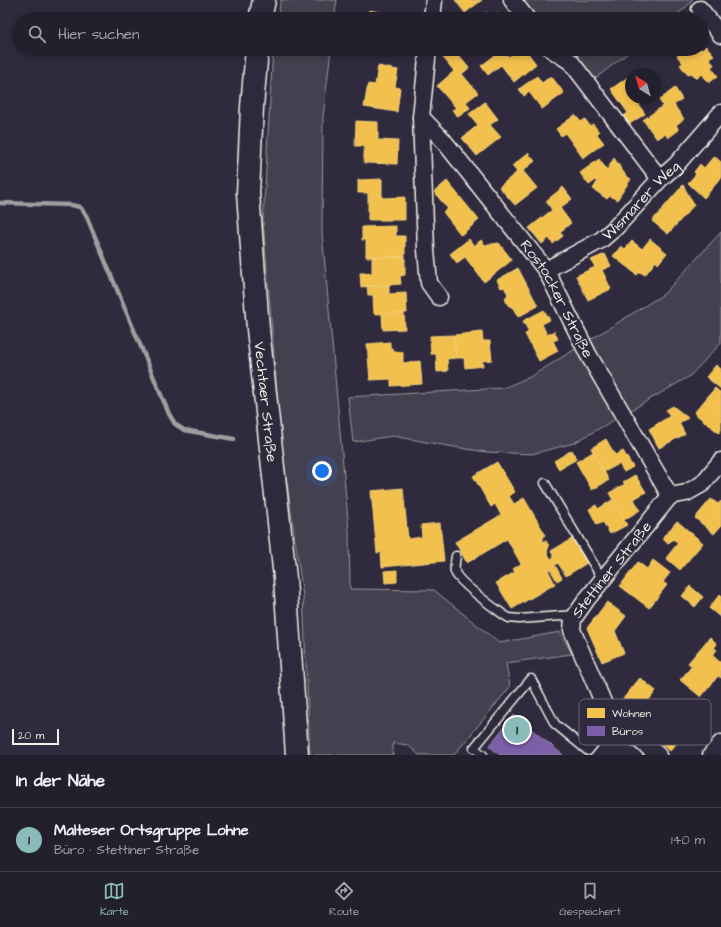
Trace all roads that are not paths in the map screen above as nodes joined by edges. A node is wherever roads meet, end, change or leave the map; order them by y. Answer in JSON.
{"nodes":[{"id":1,"x":264,"y":0,"type":"edge"},
{"id":2,"x":434,"y":0,"type":"edge"},
{"id":3,"x":512,"y":0,"type":"edge"},
{"id":4,"x":700,"y":9,"type":"dead end"},
{"id":5,"x":261,"y":12,"type":"edge"},
{"id":6,"x":433,"y":12,"type":"edge"},
{"id":7,"x":521,"y":12,"type":"edge"},
{"id":8,"x":702,"y":12,"type":"edge"},
{"id":9,"x":709,"y":20,"type":"edge"},
{"id":10,"x":721,"y":35,"type":"edge"},
{"id":11,"x":256,"y":56,"type":"edge"},
{"id":12,"x":427,"y":56,"type":"edge"},
{"id":13,"x":562,"y":56,"type":"edge"},
{"id":14,"x":721,"y":113,"type":"edge"},
{"id":15,"x":421,"y":117,"type":"junction"},
{"id":16,"x":660,"y":179,"type":"junction"},
{"id":17,"x":546,"y":270,"type":"junction"},
{"id":18,"x":439,"y":297,"type":"dead end"},
{"id":19,"x":721,"y":461,"type":"edge"},
{"id":20,"x":545,"y":483,"type":"dead end"},
{"id":21,"x":670,"y":496,"type":"junction"},
{"id":22,"x":456,"y":556,"type":"dead end"},
{"id":23,"x":603,"y":580,"type":"junction"},
{"id":24,"x":576,"y":615,"type":"junction"},
{"id":25,"x":602,"y":699,"type":"edge"},
{"id":26,"x":721,"y":743,"type":"edge"},
{"id":27,"x":579,"y":744,"type":"edge"},
{"id":28,"x":581,"y":745,"type":"edge"},
{"id":29,"x":593,"y":745,"type":"edge"},
{"id":30,"x":646,"y":745,"type":"edge"},
{"id":31,"x":296,"y":755,"type":"edge"},
{"id":32,"x":483,"y":755,"type":"edge"},
{"id":33,"x":658,"y":755,"type":"edge"},
{"id":34,"x":711,"y":755,"type":"edge"}],
"edges":[{"from":1,"to":5,"type":"main road"},
{"from":2,"to":6,"type":"street"},
{"from":3,"to":7,"type":"street"},
{"from":4,"to":8,"type":"street"},
{"from":9,"to":10,"type":"street"},
{"from":11,"to":31,"type":"main road","name":"Vechtaer Straße"},
{"from":12,"to":15,"type":"street"},
{"from":13,"to":16,"type":"street"},
{"from":14,"to":16,"type":"street","name":"Wismarer Weg"},
{"from":15,"to":17,"type":"street","name":"Rostocker Straße"},
{"from":15,"to":18,"type":"street"},
{"from":16,"to":17,"type":"street","name":"Wismarer Weg"},
{"from":17,"to":21,"type":"street","name":"Rostocker Straße"},
{"from":19,"to":21,"type":"street"},
{"from":20,"to":23,"type":"lane"},
{"from":21,"to":23,"type":"street","name":"Stettiner Straße"},
{"from":22,"to":24,"type":"lane"},
{"from":23,"to":24,"type":"street","name":"Stettiner Straße"},
{"from":24,"to":25,"type":"street","name":"Stettiner Straße"},
{"from":26,"to":34,"type":"street"},
{"from":27,"to":32,"type":"lane"},
{"from":28,"to":29,"type":"lane"},
{"from":30,"to":33,"type":"street","name":"Stettiner Straße"}]}
